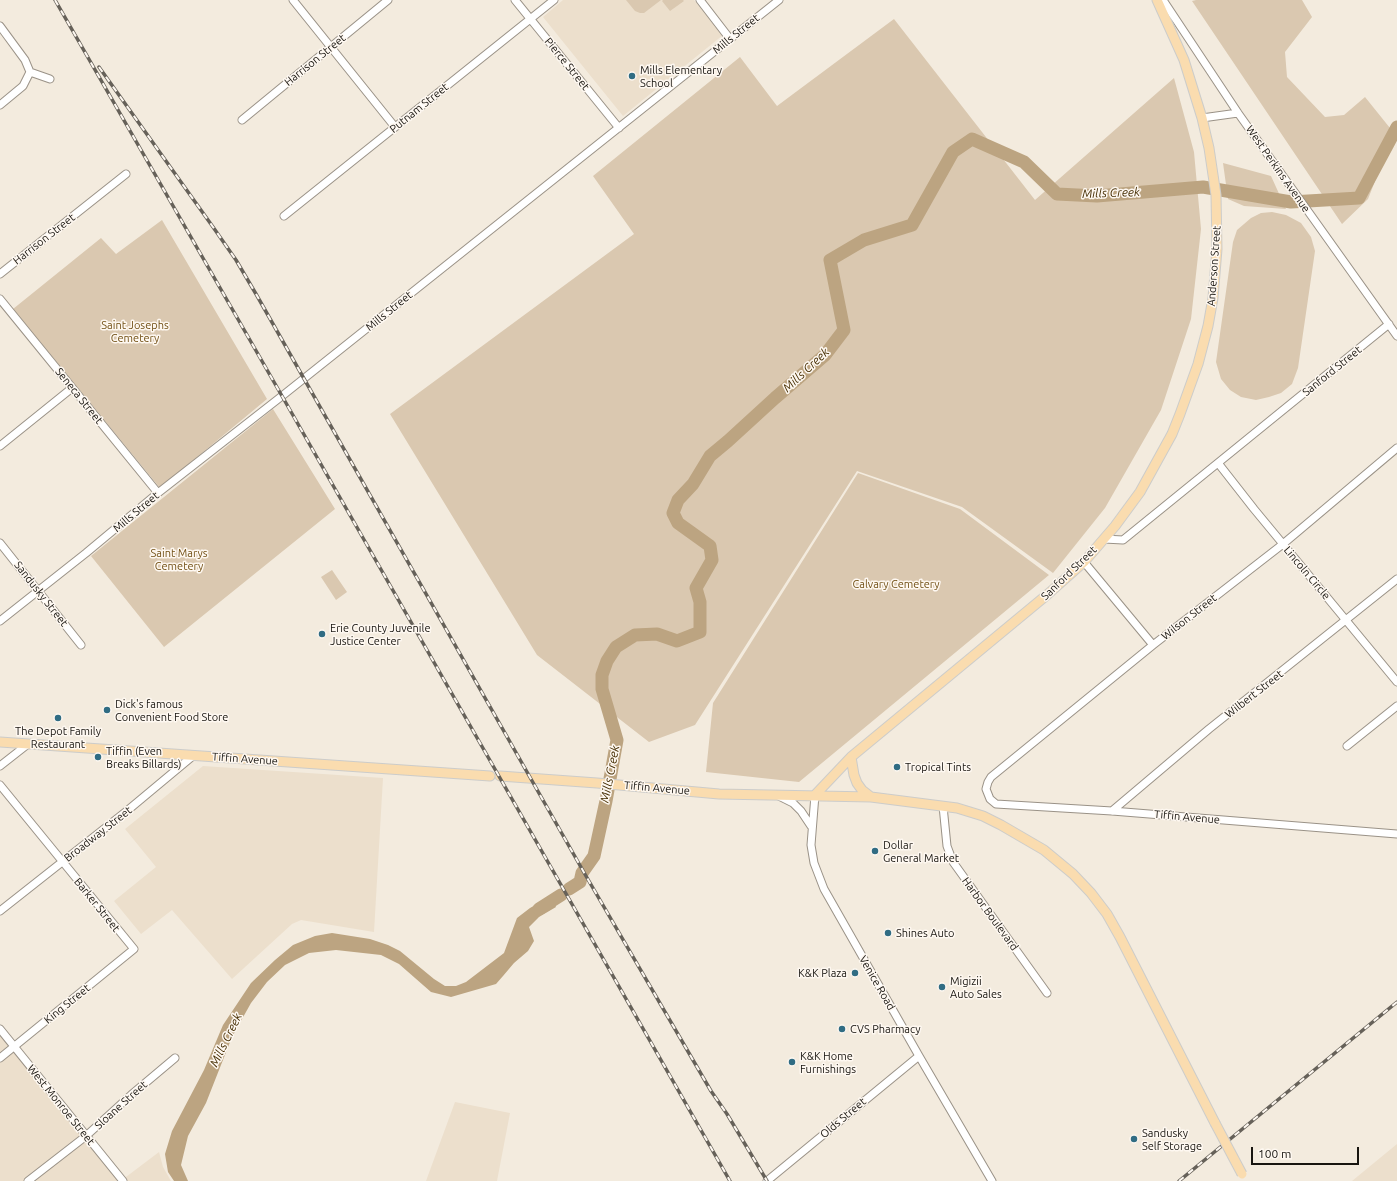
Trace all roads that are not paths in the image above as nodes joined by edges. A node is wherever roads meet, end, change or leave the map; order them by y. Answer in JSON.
{"nodes":[{"id":1,"x":294,"y":0,"type":"edge"},
{"id":2,"x":388,"y":0,"type":"edge"},
{"id":3,"x":515,"y":0,"type":"edge"},
{"id":4,"x":554,"y":0,"type":"edge"},
{"id":5,"x":700,"y":0,"type":"edge"},
{"id":6,"x":779,"y":0,"type":"edge"},
{"id":7,"x":1157,"y":0,"type":"edge"},
{"id":8,"x":1163,"y":0,"type":"edge"},
{"id":9,"x":531,"y":18,"type":"junction"},
{"id":10,"x":0,"y":26,"type":"edge"},
{"id":11,"x":730,"y":39,"type":"junction"},
{"id":12,"x":331,"y":47,"type":"junction"},
{"id":13,"x":30,"y":72,"type":"junction"},
{"id":14,"x":50,"y":79,"type":"dead end"},
{"id":15,"x":0,"y":105,"type":"edge"},
{"id":16,"x":1238,"y":113,"type":"junction"},
{"id":17,"x":1202,"y":118,"type":"junction"},
{"id":18,"x":242,"y":120,"type":"dead end"},
{"id":19,"x":395,"y":127,"type":"junction"},
{"id":20,"x":619,"y":128,"type":"junction"},
{"id":21,"x":126,"y":174,"type":"dead end"},
{"id":22,"x":284,"y":216,"type":"dead end"},
{"id":23,"x":0,"y":274,"type":"edge"},
{"id":24,"x":0,"y":300,"type":"edge"},
{"id":25,"x":1389,"y":324,"type":"junction"},
{"id":26,"x":1397,"y":336,"type":"edge"},
{"id":27,"x":72,"y":388,"type":"junction"},
{"id":28,"x":0,"y":446,"type":"edge"},
{"id":29,"x":1397,"y":448,"type":"edge"},
{"id":30,"x":1218,"y":463,"type":"junction"},
{"id":31,"x":158,"y":493,"type":"junction"},
{"id":32,"x":1104,"y":539,"type":"junction"},
{"id":33,"x":0,"y":543,"type":"edge"},
{"id":34,"x":1282,"y":544,"type":"junction"},
{"id":35,"x":1084,"y":562,"type":"junction"},
{"id":36,"x":1397,"y":579,"type":"edge"},
{"id":37,"x":38,"y":591,"type":"junction"},
{"id":38,"x":0,"y":621,"type":"edge"},
{"id":39,"x":1346,"y":621,"type":"junction"},
{"id":40,"x":81,"y":645,"type":"dead end"},
{"id":41,"x":1153,"y":645,"type":"junction"},
{"id":42,"x":1397,"y":682,"type":"edge"},
{"id":43,"x":1397,"y":706,"type":"edge"},
{"id":44,"x":0,"y":742,"type":"edge"},
{"id":45,"x":28,"y":744,"type":"junction"},
{"id":46,"x":1347,"y":746,"type":"dead end"},
{"id":47,"x":194,"y":755,"type":"junction"},
{"id":48,"x":851,"y":758,"type":"junction"},
{"id":49,"x":0,"y":766,"type":"edge"},
{"id":50,"x":490,"y":776,"type":"dead end"},
{"id":51,"x":500,"y":776,"type":"dead end"},
{"id":52,"x":0,"y":786,"type":"edge"},
{"id":53,"x":986,"y":789,"type":"joint"},
{"id":54,"x":773,"y":794,"type":"junction"},
{"id":55,"x":815,"y":795,"type":"junction"},
{"id":56,"x":871,"y":797,"type":"junction"},
{"id":57,"x":943,"y":806,"type":"junction"},
{"id":58,"x":1112,"y":810,"type":"junction"},
{"id":59,"x":811,"y":826,"type":"junction"},
{"id":60,"x":1397,"y":834,"type":"edge"},
{"id":61,"x":62,"y":862,"type":"junction"},
{"id":62,"x":0,"y":911,"type":"edge"},
{"id":63,"x":134,"y":949,"type":"joint"},
{"id":64,"x":1047,"y":993,"type":"dead end"},
{"id":65,"x":0,"y":1029,"type":"edge"},
{"id":66,"x":14,"y":1047,"type":"junction"},
{"id":67,"x":919,"y":1056,"type":"junction"},
{"id":68,"x":0,"y":1058,"type":"edge"},
{"id":69,"x":175,"y":1058,"type":"dead end"},
{"id":70,"x":86,"y":1136,"type":"junction"},
{"id":71,"x":1244,"y":1178,"type":"edge"},
{"id":72,"x":28,"y":1181,"type":"edge"},
{"id":73,"x":122,"y":1181,"type":"edge"},
{"id":74,"x":767,"y":1181,"type":"edge"},
{"id":75,"x":992,"y":1181,"type":"edge"}],
"edges":[{"from":1,"to":12,"type":"street"},
{"from":2,"to":12,"type":"street","name":"Harrison Street"},
{"from":3,"to":9,"type":"street","name":"Pierce Street"},
{"from":4,"to":9,"type":"street","name":"Putnam Street"},
{"from":5,"to":11,"type":"street"},
{"from":6,"to":11,"type":"street","name":"Mills Street"},
{"from":7,"to":17,"type":"main road","name":"Anderson Street"},
{"from":8,"to":16,"type":"street","name":"West Perkins Avenue"},
{"from":9,"to":19,"type":"street","name":"Putnam Street"},
{"from":9,"to":20,"type":"street","name":"Pierce Street"},
{"from":10,"to":13,"type":"street"},
{"from":11,"to":20,"type":"street","name":"Mills Street"},
{"from":12,"to":18,"type":"street","name":"Harrison Street"},
{"from":12,"to":19,"type":"street"},
{"from":13,"to":14,"type":"street"},
{"from":13,"to":15,"type":"street"},
{"from":16,"to":17,"type":"street"},
{"from":16,"to":25,"type":"street","name":"West Perkins Avenue"},
{"from":17,"to":32,"type":"main road","name":"Anderson Street"},
{"from":19,"to":22,"type":"street","name":"Putnam Street"},
{"from":20,"to":31,"type":"street","name":"Mills Street"},
{"from":21,"to":23,"type":"street","name":"Harrison Street"},
{"from":24,"to":27,"type":"street","name":"Seneca Street"},
{"from":25,"to":26,"type":"street","name":"West Perkins Avenue"},
{"from":25,"to":30,"type":"street","name":"Sanford Street"},
{"from":27,"to":28,"type":"street"},
{"from":27,"to":31,"type":"street","name":"Seneca Street"},
{"from":29,"to":34,"type":"street","name":"Wilson Street"},
{"from":30,"to":32,"type":"street","name":"Sanford Street"},
{"from":30,"to":34,"type":"street","name":"Lincoln Circle"},
{"from":31,"to":37,"type":"street","name":"Mills Street"},
{"from":32,"to":35,"type":"main road","name":"Sanford Street"},
{"from":33,"to":37,"type":"street","name":"Sandusky Street"},
{"from":34,"to":39,"type":"street","name":"Lincoln Circle"},
{"from":34,"to":41,"type":"street","name":"Wilson Street"},
{"from":35,"to":41,"type":"street"},
{"from":35,"to":48,"type":"main road","name":"Sanford Street"},
{"from":36,"to":39,"type":"street","name":"Wilbert Street"},
{"from":37,"to":38,"type":"street","name":"Mills Street"},
{"from":37,"to":40,"type":"street","name":"Sandusky Street"},
{"from":39,"to":42,"type":"street","name":"Lincoln Circle"},
{"from":39,"to":58,"type":"street","name":"Wilbert Street"},
{"from":41,"to":53,"type":"street","name":"Wilson Street"},
{"from":43,"to":46,"type":"street"},
{"from":44,"to":45,"type":"main road","name":"Tiffin Avenue"},
{"from":45,"to":47,"type":"main road","name":"Tiffin Avenue"},
{"from":45,"to":49,"type":"street"},
{"from":47,"to":50,"type":"main road","name":"Tiffin Avenue"},
{"from":47,"to":61,"type":"street","name":"Broadway Street"},
{"from":48,"to":55,"type":"main road","name":"Sanford Street"},
{"from":48,"to":56,"type":"main road"},
{"from":51,"to":54,"type":"main road","name":"Tiffin Avenue"},
{"from":52,"to":61,"type":"street","name":"Barker Street"},
{"from":53,"to":58,"type":"street","name":"Tiffin Avenue"},
{"from":54,"to":55,"type":"main road","name":"Tiffin Avenue"},
{"from":54,"to":59,"type":"street"},
{"from":55,"to":56,"type":"main road","name":"Tiffin Avenue"},
{"from":55,"to":59,"type":"street","name":"Venice Road"},
{"from":56,"to":57,"type":"main road","name":"Tiffin Avenue"},
{"from":57,"to":64,"type":"street","name":"Harbor Boulevard"},
{"from":57,"to":71,"type":"main road","name":"Tiffin Avenue","bridge":true},
{"from":58,"to":60,"type":"street","name":"Tiffin Avenue"},
{"from":59,"to":67,"type":"street","name":"Venice Road"},
{"from":61,"to":62,"type":"street","name":"Broadway Street"},
{"from":61,"to":63,"type":"street","name":"Barker Street"},
{"from":63,"to":66,"type":"street","name":"King Street"},
{"from":65,"to":66,"type":"street","name":"West Monroe Street"},
{"from":66,"to":68,"type":"street","name":"King Street"},
{"from":66,"to":70,"type":"street","name":"West Monroe Street"},
{"from":67,"to":74,"type":"street","name":"Olds Street"},
{"from":67,"to":75,"type":"street","name":"Venice Road"},
{"from":69,"to":70,"type":"street","name":"Sloane Street"},
{"from":70,"to":72,"type":"street","name":"Sloane Street"},
{"from":70,"to":73,"type":"street","name":"West Monroe Street"}]}
